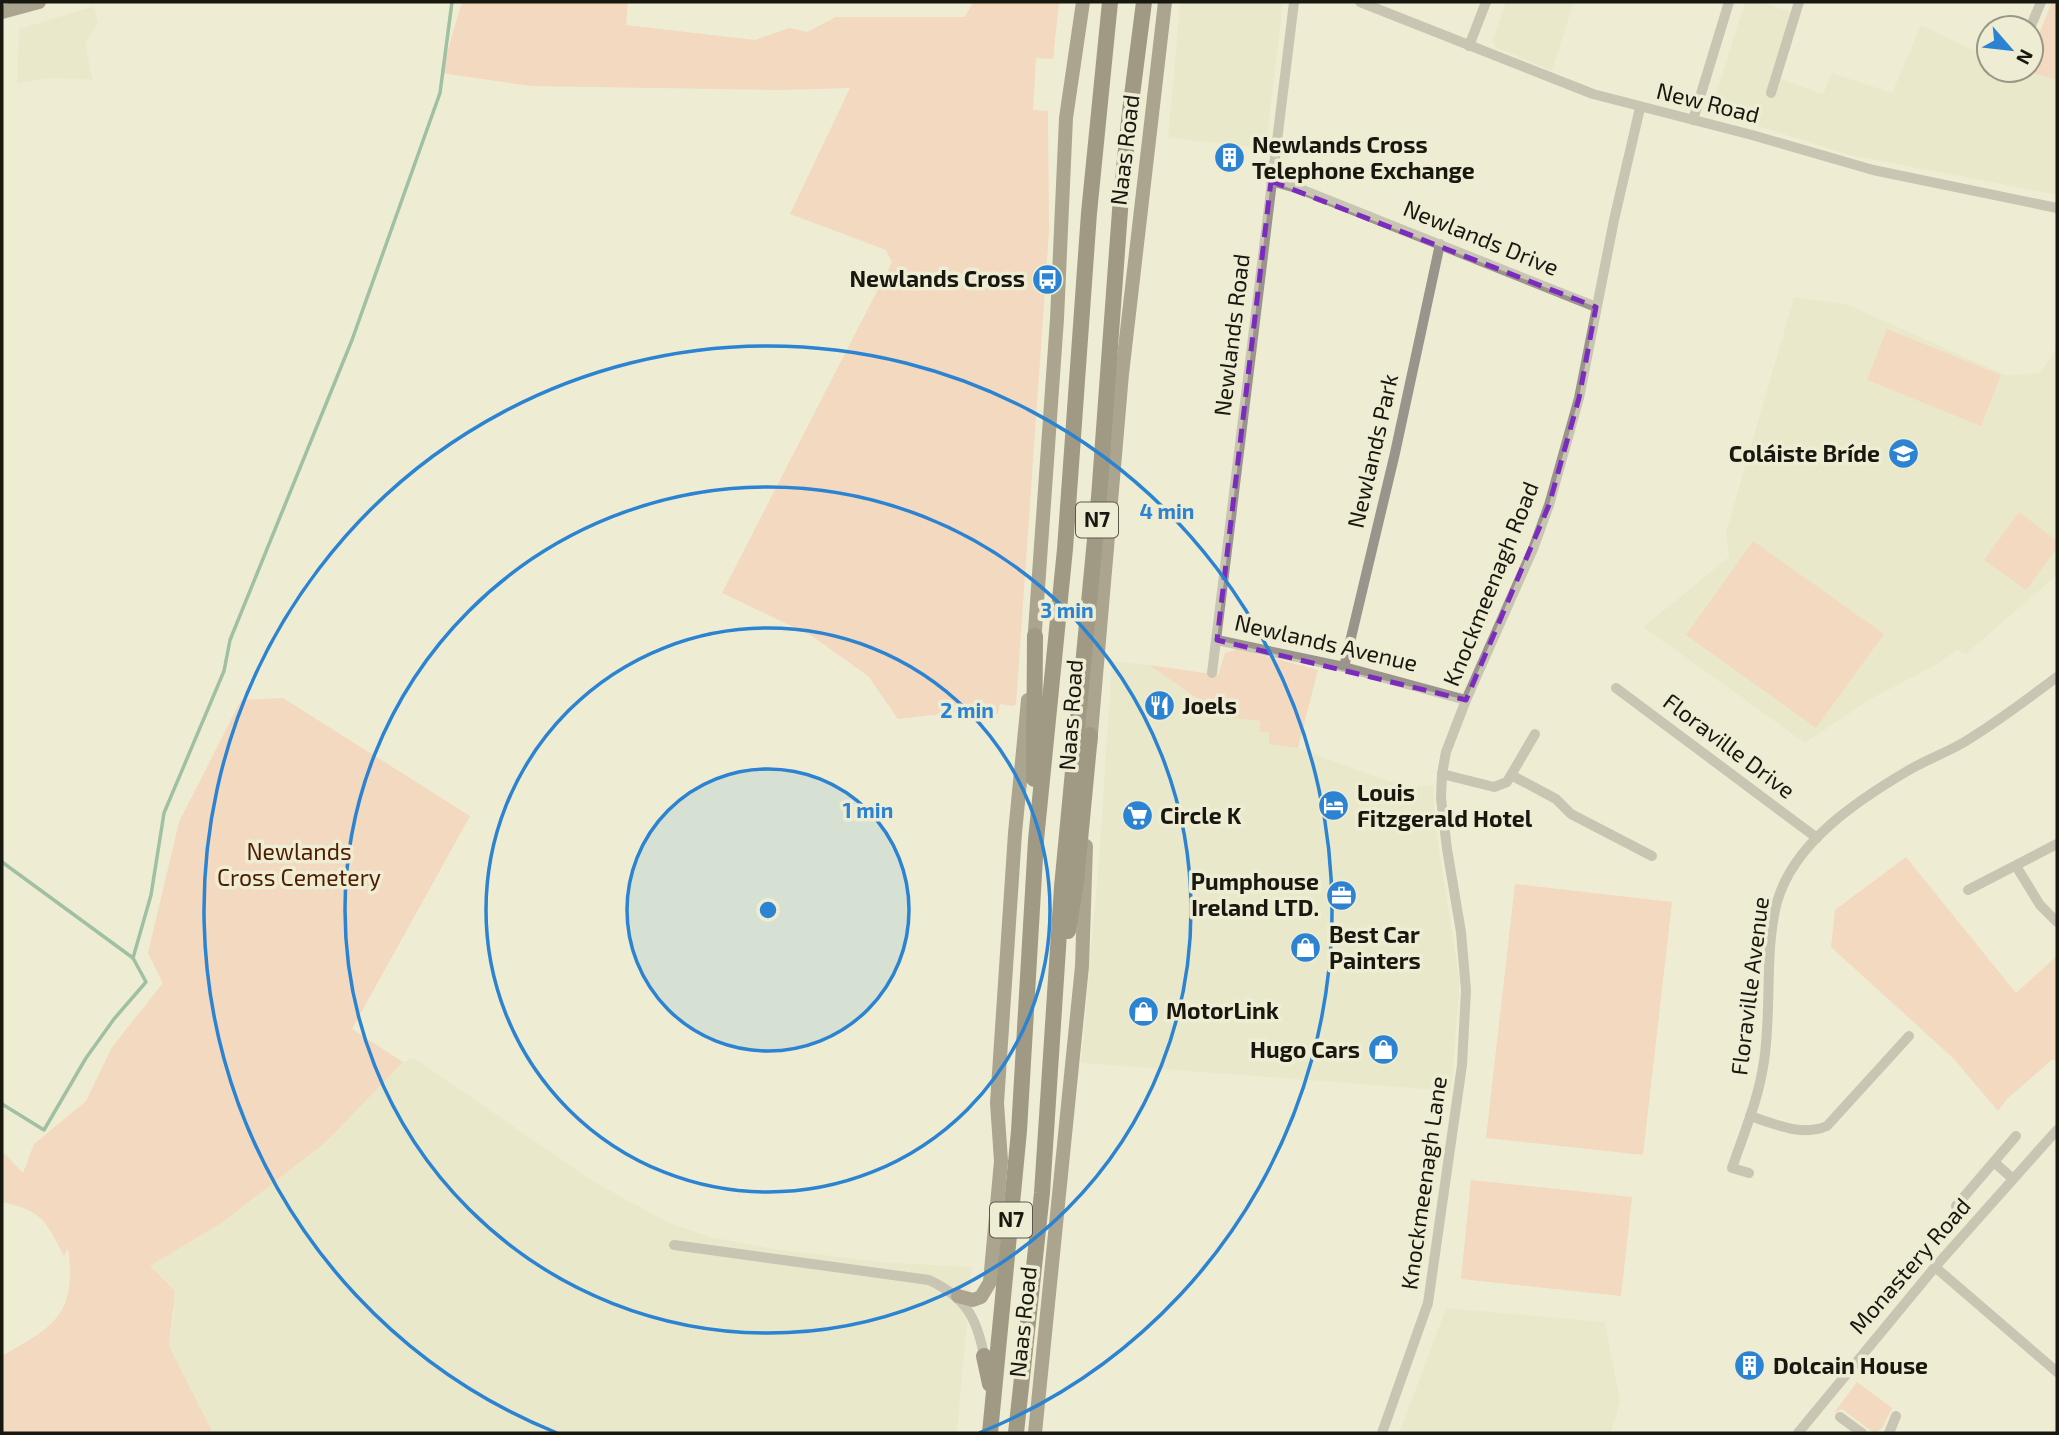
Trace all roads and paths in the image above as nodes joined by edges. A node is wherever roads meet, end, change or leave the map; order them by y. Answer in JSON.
{"nodes":[{"id":1,"x":39,"y":2,"type":"edge"},
{"id":2,"x":1083,"y":2,"type":"edge"},
{"id":3,"x":1110,"y":2,"type":"edge"},
{"id":4,"x":1144,"y":2,"type":"edge"},
{"id":5,"x":1165,"y":2,"type":"edge"},
{"id":6,"x":1294,"y":2,"type":"edge"},
{"id":7,"x":1360,"y":2,"type":"edge"},
{"id":8,"x":1486,"y":2,"type":"edge"},
{"id":9,"x":1729,"y":2,"type":"edge"},
{"id":10,"x":1799,"y":2,"type":"edge"},
{"id":11,"x":2,"y":12,"type":"edge"},
{"id":12,"x":1469,"y":46,"type":"junction"},
{"id":13,"x":1771,"y":93,"type":"dead end"},
{"id":14,"x":1640,"y":108,"type":"junction"},
{"id":15,"x":1693,"y":120,"type":"junction"},
{"id":16,"x":1272,"y":181,"type":"junction"},
{"id":17,"x":2057,"y":208,"type":"edge"},
{"id":18,"x":1440,"y":244,"type":"junction"},
{"id":19,"x":1596,"y":307,"type":"junction"},
{"id":20,"x":1035,"y":636,"type":"junction"},
{"id":21,"x":1217,"y":639,"type":"junction"},
{"id":22,"x":1344,"y":667,"type":"junction"},
{"id":23,"x":1212,"y":673,"type":"dead end"},
{"id":24,"x":2057,"y":677,"type":"edge"},
{"id":25,"x":1616,"y":688,"type":"dead end"},
{"id":26,"x":1466,"y":700,"type":"junction"},
{"id":27,"x":1535,"y":734,"type":"dead end"},
{"id":28,"x":1090,"y":735,"type":"junction"},
{"id":29,"x":1442,"y":774,"type":"junction"},
{"id":30,"x":1511,"y":775,"type":"junction"},
{"id":31,"x":1817,"y":838,"type":"junction"},
{"id":32,"x":1036,"y":841,"type":"junction"},
{"id":33,"x":2057,"y":844,"type":"edge"},
{"id":34,"x":1652,"y":856,"type":"dead end"},
{"id":35,"x":2016,"y":866,"type":"junction"},
{"id":36,"x":1968,"y":890,"type":"dead end"},
{"id":37,"x":1456,"y":912,"type":"joint"},
{"id":38,"x":2057,"y":922,"type":"edge"},
{"id":39,"x":1909,"y":1036,"type":"dead end"},
{"id":40,"x":1053,"y":1038,"type":"junction"},
{"id":41,"x":1750,"y":1116,"type":"junction"},
{"id":42,"x":2057,"y":1130,"type":"edge"},
{"id":43,"x":2016,"y":1136,"type":"dead end"},
{"id":44,"x":1994,"y":1161,"type":"junction"},
{"id":45,"x":1749,"y":1173,"type":"dead end"},
{"id":46,"x":2013,"y":1178,"type":"junction"},
{"id":47,"x":1956,"y":1206,"type":"dead end"},
{"id":48,"x":674,"y":1245,"type":"dead end"},
{"id":49,"x":1935,"y":1267,"type":"junction"},
{"id":50,"x":958,"y":1296,"type":"junction"},
{"id":51,"x":984,"y":1356,"type":"joint"},
{"id":52,"x":2057,"y":1372,"type":"edge"},
{"id":53,"x":993,"y":1400,"type":"junction"},
{"id":54,"x":1840,"y":1416,"type":"dead end"},
{"id":55,"x":1896,"y":1416,"type":"dead end"},
{"id":56,"x":990,"y":1433,"type":"edge"},
{"id":57,"x":1018,"y":1433,"type":"edge"},
{"id":58,"x":1035,"y":1433,"type":"edge"},
{"id":59,"x":1382,"y":1433,"type":"edge"},
{"id":60,"x":1798,"y":1433,"type":"edge"},
{"id":61,"x":1862,"y":1433,"type":"edge"},
{"id":62,"x":1889,"y":1433,"type":"edge"}],
"edges":[{"from":1,"to":11,"type":"main road"},
{"from":2,"to":20,"type":"main road"},
{"from":3,"to":32,"type":"highway","name":"Naas Road","number":"N7"},
{"from":4,"to":40,"type":"highway","name":"Naas Road","number":"N7"},
{"from":5,"to":28,"type":"main road","name":"Naas Road"},
{"from":6,"to":16,"type":"street","name":"Newlands Road"},
{"from":7,"to":12,"type":"street","name":"New Road"},
{"from":8,"to":12,"type":"street"},
{"from":9,"to":15,"type":"street"},
{"from":10,"to":13,"type":"street"},
{"from":12,"to":14,"type":"street","name":"New Road"},
{"from":14,"to":15,"type":"street","name":"New Road"},
{"from":14,"to":19,"type":"street","name":"Knockmeenagh Road"},
{"from":15,"to":17,"type":"street","name":"New Road"},
{"from":16,"to":18,"type":"street","name":"Newlands Drive"},
{"from":16,"to":21,"type":"street","name":"Newlands Road"},
{"from":18,"to":19,"type":"street","name":"Newlands Drive"},
{"from":18,"to":22,"type":"street","name":"Newlands Park"},
{"from":19,"to":26,"type":"street","name":"Knockmeenagh Road"},
{"from":20,"to":32,"type":"highway"},
{"from":20,"to":50,"type":"main road"},
{"from":21,"to":22,"type":"street","name":"Newlands Avenue"},
{"from":21,"to":23,"type":"street","name":"Newlands Road"},
{"from":22,"to":26,"type":"street","name":"Newlands Avenue"},
{"from":24,"to":31,"type":"street","name":"Floraville Avenue"},
{"from":25,"to":31,"type":"street","name":"Floraville Drive"},
{"from":26,"to":29,"type":"street","name":"Knockmeenagh Road"},
{"from":27,"to":30,"type":"street"},
{"from":28,"to":40,"type":"highway","number":"N7"},
{"from":28,"to":58,"type":"main road","name":"Naas Road"},
{"from":29,"to":30,"type":"street"},
{"from":29,"to":37,"type":"street","name":"Knockmeenagh Road"},
{"from":30,"to":34,"type":"street"},
{"from":31,"to":41,"type":"street","name":"Floraville Avenue"},
{"from":32,"to":53,"type":"highway","name":"Naas Road","number":"N7"},
{"from":33,"to":35,"type":"street"},
{"from":35,"to":36,"type":"street"},
{"from":35,"to":38,"type":"street"},
{"from":37,"to":59,"type":"street","name":"Knockmeenagh Lane"},
{"from":39,"to":41,"type":"street"},
{"from":40,"to":57,"type":"highway","name":"Naas Road","number":"N7"},
{"from":41,"to":45,"type":"street","name":"Floraville Avenue"},
{"from":42,"to":46,"type":"street","name":"Monastery Road"},
{"from":43,"to":44,"type":"street"},
{"from":44,"to":46,"type":"street"},
{"from":44,"to":47,"type":"street"},
{"from":46,"to":49,"type":"street","name":"Monastery Road"},
{"from":48,"to":50,"type":"street"},
{"from":49,"to":52,"type":"street"},
{"from":49,"to":60,"type":"street","name":"Monastery Road"},
{"from":50,"to":51,"type":"street"},
{"from":51,"to":53,"type":"highway","number":"N7"},
{"from":53,"to":56,"type":"highway","name":"Naas Road","number":"N7"},
{"from":54,"to":61,"type":"street"},
{"from":55,"to":62,"type":"street"}]}
